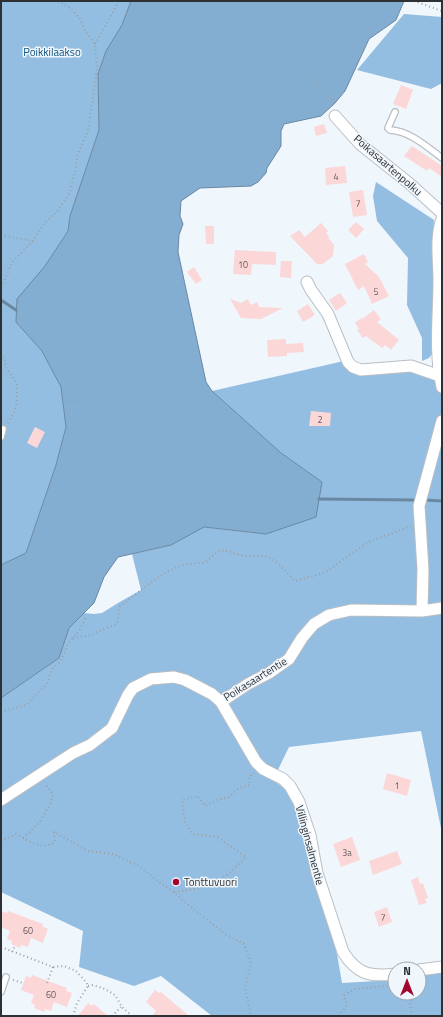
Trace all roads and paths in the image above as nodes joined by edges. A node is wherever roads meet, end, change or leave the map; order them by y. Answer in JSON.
{"nodes":[{"id":1,"x":57,"y":1,"type":"edge"},
{"id":2,"x":118,"y":1,"type":"edge"},
{"id":3,"x":414,"y":1,"type":"edge"},
{"id":4,"x":442,"y":11,"type":"edge"},
{"id":5,"x":95,"y":44,"type":"junction"},
{"id":6,"x":311,"y":74,"type":"dead end"},
{"id":7,"x":336,"y":111,"type":"joint"},
{"id":8,"x":395,"y":112,"type":"dead end"},
{"id":9,"x":442,"y":158,"type":"edge"},
{"id":10,"x":442,"y":213,"type":"edge"},
{"id":11,"x":442,"y":219,"type":"edge"},
{"id":12,"x":1,"y":235,"type":"edge"},
{"id":13,"x":33,"y":241,"type":"junction"},
{"id":14,"x":307,"y":282,"type":"dead end"},
{"id":15,"x":1,"y":287,"type":"edge"},
{"id":16,"x":1,"y":353,"type":"edge"},
{"id":17,"x":441,"y":382,"type":"edge"},
{"id":18,"x":63,"y":401,"type":"dead end"},
{"id":19,"x":83,"y":401,"type":"dead end"},
{"id":20,"x":442,"y":421,"type":"edge"},
{"id":21,"x":3,"y":430,"type":"joint"},
{"id":22,"x":1,"y":438,"type":"edge"},
{"id":23,"x":420,"y":522,"type":"junction"},
{"id":24,"x":442,"y":608,"type":"edge"},
{"id":25,"x":422,"y":611,"type":"junction"},
{"id":26,"x":86,"y":618,"type":"dead end"},
{"id":27,"x":73,"y":638,"type":"junction"},
{"id":28,"x":221,"y":702,"type":"junction"},
{"id":29,"x":1,"y":712,"type":"edge"},
{"id":30,"x":260,"y":766,"type":"junction"},
{"id":31,"x":36,"y":777,"type":"junction"},
{"id":32,"x":1,"y":800,"type":"edge"},
{"id":33,"x":23,"y":838,"type":"junction"},
{"id":34,"x":1,"y":841,"type":"edge"},
{"id":35,"x":174,"y":892,"type":"junction"},
{"id":36,"x":14,"y":946,"type":"dead end"},
{"id":37,"x":1,"y":947,"type":"edge"},
{"id":38,"x":12,"y":952,"type":"junction"},
{"id":39,"x":53,"y":967,"type":"junction"},
{"id":40,"x":442,"y":967,"type":"edge"},
{"id":41,"x":427,"y":969,"type":"edge"},
{"id":42,"x":387,"y":974,"type":"edge"},
{"id":43,"x":6,"y":978,"type":"joint"},
{"id":44,"x":24,"y":983,"type":"dead end"},
{"id":45,"x":46,"y":983,"type":"dead end"},
{"id":46,"x":387,"y":985,"type":"edge"},
{"id":47,"x":88,"y":986,"type":"junction"},
{"id":48,"x":1,"y":992,"type":"edge"},
{"id":49,"x":410,"y":1001,"type":"edge"},
{"id":50,"x":122,"y":1007,"type":"junction"},
{"id":51,"x":73,"y":1016,"type":"edge"},
{"id":52,"x":112,"y":1016,"type":"edge"},
{"id":53,"x":132,"y":1016,"type":"edge"},
{"id":54,"x":251,"y":1016,"type":"edge"},
{"id":55,"x":339,"y":1016,"type":"edge"},
{"id":56,"x":412,"y":1016,"type":"edge"}],
"edges":[{"from":1,"to":5,"type":"path"},
{"from":2,"to":5,"type":"path"},
{"from":3,"to":4,"type":"path"},
{"from":5,"to":13,"type":"path"},
{"from":6,"to":7,"type":"path"},
{"from":7,"to":10,"type":"street","name":"Poikasaartenpolku"},
{"from":8,"to":9,"type":"lane"},
{"from":11,"to":17,"type":"street"},
{"from":12,"to":13,"type":"path"},
{"from":13,"to":15,"type":"path"},
{"from":14,"to":17,"type":"street"},
{"from":16,"to":21,"type":"path"},
{"from":18,"to":19,"type":"path"},
{"from":20,"to":23,"type":"street"},
{"from":21,"to":22,"type":"lane"},
{"from":23,"to":25,"type":"street"},
{"from":23,"to":27,"type":"path"},
{"from":24,"to":25,"type":"street","name":"Poikasaartentie"},
{"from":25,"to":28,"type":"street","name":"Poikasaartentie"},
{"from":26,"to":27,"type":"path"},
{"from":27,"to":29,"type":"path"},
{"from":28,"to":30,"type":"street","name":"Villinginsalmentie"},
{"from":28,"to":31,"type":"street","name":"Poikasaartentie"},
{"from":30,"to":35,"type":"path"},
{"from":30,"to":42,"type":"street","name":"Villinginsalmentie"},
{"from":31,"to":32,"type":"street","name":"Poikasaartentie"},
{"from":31,"to":33,"type":"path"},
{"from":33,"to":34,"type":"path"},
{"from":33,"to":35,"type":"path"},
{"from":35,"to":54,"type":"path"},
{"from":36,"to":38,"type":"path"},
{"from":37,"to":38,"type":"path"},
{"from":38,"to":39,"type":"path"},
{"from":39,"to":45,"type":"path"},
{"from":39,"to":47,"type":"path"},
{"from":40,"to":41,"type":"street"},
{"from":43,"to":44,"type":"path"},
{"from":43,"to":48,"type":"lane"},
{"from":46,"to":55,"type":"path"},
{"from":47,"to":50,"type":"path"},
{"from":47,"to":51,"type":"path"},
{"from":49,"to":56,"type":"path"},
{"from":50,"to":52,"type":"path"},
{"from":50,"to":53,"type":"path"}]}
